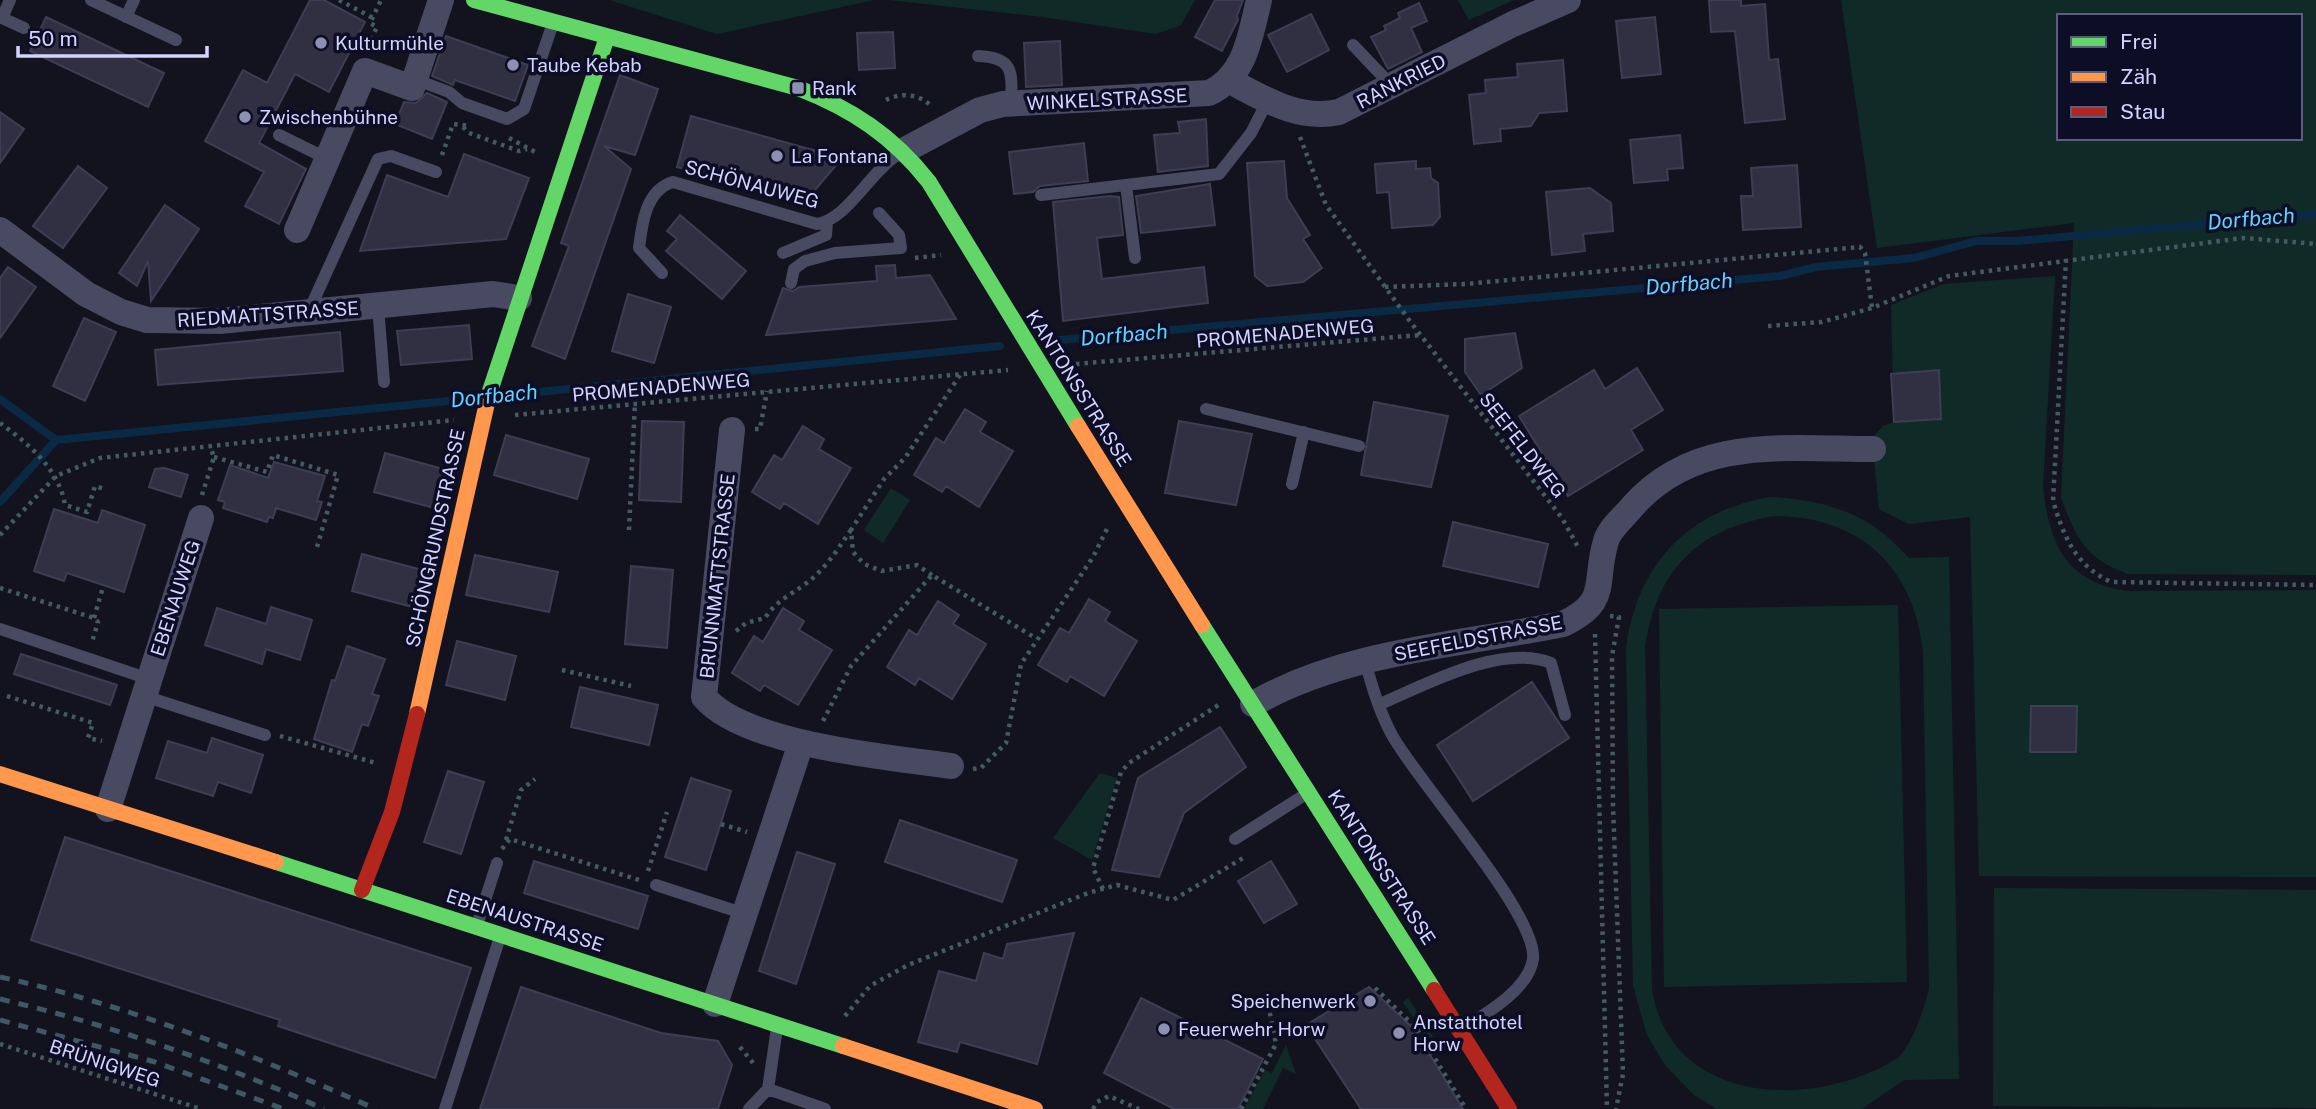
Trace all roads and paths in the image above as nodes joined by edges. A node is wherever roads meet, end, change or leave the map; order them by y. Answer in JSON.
{"nodes":[{"id":1,"x":10,"y":0,"type":"edge"},
{"id":2,"x":91,"y":0,"type":"edge"},
{"id":3,"x":134,"y":0,"type":"edge"},
{"id":4,"x":339,"y":0,"type":"edge"},
{"id":5,"x":382,"y":0,"type":"edge"},
{"id":6,"x":441,"y":0,"type":"edge"},
{"id":7,"x":474,"y":0,"type":"edge"},
{"id":8,"x":1259,"y":0,"type":"edge"},
{"id":9,"x":1568,"y":0,"type":"edge"},
{"id":10,"x":126,"y":17,"type":"junction"},
{"id":11,"x":373,"y":18,"type":"junction"},
{"id":12,"x":553,"y":22,"type":"junction"},
{"id":13,"x":24,"y":28,"type":"dead end"},
{"id":14,"x":607,"y":37,"type":"junction"},
{"id":15,"x":176,"y":40,"type":"dead end"},
{"id":16,"x":1353,"y":45,"type":"dead end"},
{"id":17,"x":978,"y":55,"type":"dead end"},
{"id":18,"x":365,"y":71,"type":"junction"},
{"id":19,"x":415,"y":79,"type":"junction"},
{"id":20,"x":1230,"y":81,"type":"junction"},
{"id":21,"x":1392,"y":86,"type":"junction"},
{"id":22,"x":1268,"y":100,"type":"junction"},
{"id":23,"x":884,"y":101,"type":"dead end"},
{"id":24,"x":1011,"y":104,"type":"junction"},
{"id":25,"x":935,"y":110,"type":"dead end"},
{"id":26,"x":1301,"y":113,"type":"junction"},
{"id":27,"x":462,"y":127,"type":"junction"},
{"id":28,"x":484,"y":130,"type":"dead end"},
{"id":29,"x":496,"y":134,"type":"dead end"},
{"id":30,"x":279,"y":135,"type":"dead end"},
{"id":31,"x":527,"y":149,"type":"junction"},
{"id":32,"x":905,"y":150,"type":"junction"},
{"id":33,"x":545,"y":156,"type":"dead end"},
{"id":34,"x":328,"y":159,"type":"junction"},
{"id":35,"x":436,"y":172,"type":"joint"},
{"id":36,"x":1126,"y":185,"type":"junction"},
{"id":37,"x":1041,"y":195,"type":"dead end"},
{"id":38,"x":879,"y":213,"type":"dead end"},
{"id":39,"x":826,"y":229,"type":"junction"},
{"id":40,"x":0,"y":230,"type":"edge"},
{"id":41,"x":297,"y":230,"type":"dead end"},
{"id":42,"x":2316,"y":244,"type":"edge"},
{"id":43,"x":901,"y":248,"type":"junction"},
{"id":44,"x":783,"y":253,"type":"dead end"},
{"id":45,"x":835,"y":253,"type":"junction"},
{"id":46,"x":945,"y":254,"type":"dead end"},
{"id":47,"x":1135,"y":258,"type":"dead end"},
{"id":48,"x":2066,"y":259,"type":"junction"},
{"id":49,"x":662,"y":273,"type":"dead end"},
{"id":50,"x":791,"y":283,"type":"dead end"},
{"id":51,"x":1385,"y":287,"type":"junction"},
{"id":52,"x":519,"y":298,"type":"junction"},
{"id":53,"x":378,"y":306,"type":"junction"},
{"id":54,"x":1872,"y":308,"type":"junction"},
{"id":55,"x":308,"y":313,"type":"junction"},
{"id":56,"x":1769,"y":326,"type":"dead end"},
{"id":57,"x":1421,"y":335,"type":"junction"},
{"id":58,"x":1067,"y":365,"type":"dead end"},
{"id":59,"x":1019,"y":369,"type":"dead end"},
{"id":60,"x":961,"y":374,"type":"junction"},
{"id":61,"x":384,"y":383,"type":"dead end"},
{"id":62,"x":635,"y":402,"type":"junction"},
{"id":63,"x":1206,"y":409,"type":"dead end"},
{"id":64,"x":483,"y":416,"type":"junction"},
{"id":65,"x":0,"y":423,"type":"edge"},
{"id":66,"x":732,"y":429,"type":"dead end"},
{"id":67,"x":1304,"y":432,"type":"junction"},
{"id":68,"x":210,"y":446,"type":"junction"},
{"id":69,"x":1359,"y":446,"type":"dead end"},
{"id":70,"x":1873,"y":449,"type":"dead end"},
{"id":71,"x":214,"y":457,"type":"junction"},
{"id":72,"x":56,"y":476,"type":"junction"},
{"id":73,"x":1292,"y":484,"type":"dead end"},
{"id":74,"x":104,"y":489,"type":"dead end"},
{"id":75,"x":201,"y":518,"type":"joint"},
{"id":76,"x":1111,"y":524,"type":"dead end"},
{"id":77,"x":629,"y":530,"type":"dead end"},
{"id":78,"x":851,"y":530,"type":"junction"},
{"id":79,"x":0,"y":535,"type":"edge"},
{"id":80,"x":317,"y":547,"type":"dead end"},
{"id":81,"x":932,"y":575,"type":"junction"},
{"id":82,"x":1600,"y":576,"type":"junction"},
{"id":83,"x":2316,"y":585,"type":"edge"},
{"id":84,"x":103,"y":587,"type":"dead end"},
{"id":85,"x":0,"y":588,"type":"edge"},
{"id":86,"x":1599,"y":613,"type":"dead end"},
{"id":87,"x":94,"y":618,"type":"junction"},
{"id":88,"x":1597,"y":622,"type":"dead end"},
{"id":89,"x":0,"y":629,"type":"edge"},
{"id":90,"x":734,"y":632,"type":"dead end"},
{"id":91,"x":1037,"y":639,"type":"junction"},
{"id":92,"x":87,"y":658,"type":"junction"},
{"id":93,"x":1365,"y":660,"type":"junction"},
{"id":94,"x":562,"y":670,"type":"dead end"},
{"id":95,"x":631,"y":686,"type":"dead end"},
{"id":96,"x":147,"y":688,"type":"junction"},
{"id":97,"x":7,"y":696,"type":"dead end"},
{"id":98,"x":1242,"y":701,"type":"junction"},
{"id":99,"x":1380,"y":704,"type":"junction"},
{"id":100,"x":1565,"y":715,"type":"dead end"},
{"id":101,"x":105,"y":731,"type":"dead end"},
{"id":102,"x":265,"y":735,"type":"joint"},
{"id":103,"x":810,"y":737,"type":"junction"},
{"id":104,"x":951,"y":766,"type":"joint"},
{"id":105,"x":389,"y":767,"type":"dead end"},
{"id":106,"x":0,"y":774,"type":"edge"},
{"id":107,"x":535,"y":779,"type":"dead end"},
{"id":108,"x":1309,"y":792,"type":"junction"},
{"id":109,"x":108,"y":809,"type":"junction"},
{"id":110,"x":667,"y":812,"type":"dead end"},
{"id":111,"x":721,"y":824,"type":"dead end"},
{"id":112,"x":757,"y":835,"type":"dead end"},
{"id":113,"x":1235,"y":839,"type":"dead end"},
{"id":114,"x":506,"y":841,"type":"junction"},
{"id":115,"x":1251,"y":853,"type":"dead end"},
{"id":116,"x":497,"y":863,"type":"joint"},
{"id":117,"x":656,"y":885,"type":"dead end"},
{"id":118,"x":1103,"y":889,"type":"junction"},
{"id":119,"x":362,"y":890,"type":"junction"},
{"id":120,"x":745,"y":914,"type":"junction"},
{"id":121,"x":477,"y":926,"type":"junction"},
{"id":122,"x":501,"y":934,"type":"junction"},
{"id":123,"x":1375,"y":988,"type":"dead end"},
{"id":124,"x":1266,"y":994,"type":"dead end"},
{"id":125,"x":715,"y":1004,"type":"junction"},
{"id":126,"x":778,"y":1024,"type":"junction"},
{"id":127,"x":1460,"y":1030,"type":"junction"},
{"id":128,"x":834,"y":1042,"type":"junction"},
{"id":129,"x":0,"y":1044,"type":"edge"},
{"id":130,"x":733,"y":1045,"type":"dead end"},
{"id":131,"x":757,"y":1068,"type":"dead end"},
{"id":132,"x":768,"y":1088,"type":"junction"},
{"id":133,"x":1506,"y":1108,"type":"edge"},
{"id":134,"x":201,"y":1109,"type":"edge"},
{"id":135,"x":444,"y":1109,"type":"edge"},
{"id":136,"x":749,"y":1109,"type":"edge"},
{"id":137,"x":825,"y":1109,"type":"edge"},
{"id":138,"x":1035,"y":1109,"type":"edge"},
{"id":139,"x":1093,"y":1109,"type":"edge"},
{"id":140,"x":1139,"y":1109,"type":"edge"},
{"id":141,"x":1241,"y":1109,"type":"edge"},
{"id":142,"x":1466,"y":1109,"type":"edge"},
{"id":143,"x":1607,"y":1109,"type":"edge"},
{"id":144,"x":1616,"y":1109,"type":"edge"}],
"edges":[{"from":1,"to":13,"type":"lane"},
{"from":2,"to":10,"type":"lane"},
{"from":3,"to":10,"type":"lane"},
{"from":4,"to":11,"type":"path"},
{"from":5,"to":11,"type":"path"},
{"from":6,"to":19,"type":"street"},
{"from":7,"to":12,"type":"street","name":"KANTONSSTRASSE"},
{"from":8,"to":20,"type":"street"},
{"from":9,"to":21,"type":"street","name":"RANKRIED"},
{"from":10,"to":15,"type":"lane"},
{"from":11,"to":18,"type":"path"},
{"from":12,"to":14,"type":"street","name":"KANTONSSTRASSE"},
{"from":12,"to":19,"type":"lane"},
{"from":14,"to":32,"type":"street","name":"KANTONSSTRASSE"},
{"from":14,"to":52,"type":"street","name":"SCHÖNGRUNDSTRASSE"},
{"from":16,"to":21,"type":"lane"},
{"from":17,"to":24,"type":"lane"},
{"from":18,"to":19,"type":"street"},
{"from":18,"to":34,"type":"street"},
{"from":20,"to":22,"type":"street","name":"RANKRIED"},
{"from":20,"to":24,"type":"street","name":"WINKELSTRASSE"},
{"from":21,"to":26,"type":"street","name":"RANKRIED"},
{"from":22,"to":26,"type":"street","name":"RANKRIED"},
{"from":22,"to":36,"type":"lane"},
{"from":23,"to":25,"type":"path"},
{"from":24,"to":32,"type":"street","name":"WINKELSTRASSE"},
{"from":26,"to":51,"type":"path"},
{"from":27,"to":28,"type":"path"},
{"from":27,"to":31,"type":"path"},
{"from":27,"to":35,"type":"path"},
{"from":29,"to":31,"type":"path"},
{"from":30,"to":34,"type":"lane"},
{"from":31,"to":33,"type":"path"},
{"from":32,"to":39,"type":"lane","name":"SCHÖNAUWEG"},
{"from":32,"to":98,"type":"street","name":"KANTONSSTRASSE"},
{"from":34,"to":41,"type":"street"},
{"from":35,"to":55,"type":"lane"},
{"from":36,"to":37,"type":"lane"},
{"from":36,"to":47,"type":"lane"},
{"from":38,"to":43,"type":"lane"},
{"from":39,"to":44,"type":"lane"},
{"from":39,"to":45,"type":"lane"},
{"from":39,"to":49,"type":"lane","name":"SCHÖNAUWEG"},
{"from":40,"to":55,"type":"street","name":"RIEDMATTSTRASSE"},
{"from":42,"to":48,"type":"path"},
{"from":43,"to":45,"type":"lane"},
{"from":43,"to":46,"type":"path"},
{"from":45,"to":50,"type":"lane"},
{"from":48,"to":54,"type":"path"},
{"from":48,"to":83,"type":"path"},
{"from":51,"to":54,"type":"path"},
{"from":51,"to":57,"type":"path","name":"SEEFELDWEG"},
{"from":52,"to":53,"type":"street","name":"RIEDMATTSTRASSE"},
{"from":52,"to":64,"type":"street","name":"SCHÖNGRUNDSTRASSE"},
{"from":53,"to":55,"type":"street","name":"RIEDMATTSTRASSE"},
{"from":53,"to":61,"type":"lane"},
{"from":54,"to":56,"type":"path"},
{"from":57,"to":58,"type":"path","name":"PROMENADENWEG"},
{"from":57,"to":82,"type":"path","name":"SEEFELDWEG"},
{"from":59,"to":60,"type":"path","name":"PROMENADENWEG"},
{"from":60,"to":62,"type":"path","name":"PROMENADENWEG"},
{"from":60,"to":78,"type":"path"},
{"from":62,"to":64,"type":"path","name":"PROMENADENWEG"},
{"from":62,"to":77,"type":"path"},
{"from":63,"to":67,"type":"lane"},
{"from":64,"to":68,"type":"path","name":"PROMENADENWEG"},
{"from":64,"to":119,"type":"street","name":"SCHÖNGRUNDSTRASSE"},
{"from":65,"to":72,"type":"path"},
{"from":66,"to":103,"type":"street","name":"BRUNNMATTSTRASSE"},
{"from":67,"to":69,"type":"lane"},
{"from":67,"to":73,"type":"lane"},
{"from":68,"to":71,"type":"path"},
{"from":68,"to":72,"type":"path","name":"PROMENADENWEG"},
{"from":70,"to":82,"type":"street","name":"SEEFELDSTRASSE"},
{"from":71,"to":75,"type":"path"},
{"from":71,"to":80,"type":"path"},
{"from":72,"to":74,"type":"path"},
{"from":72,"to":79,"type":"path"},
{"from":75,"to":96,"type":"street","name":"EBENAUWEG"},
{"from":76,"to":91,"type":"path"},
{"from":78,"to":81,"type":"path"},
{"from":78,"to":90,"type":"path"},
{"from":81,"to":91,"type":"path"},
{"from":81,"to":103,"type":"path"},
{"from":82,"to":93,"type":"street","name":"SEEFELDSTRASSE"},
{"from":84,"to":87,"type":"path"},
{"from":85,"to":87,"type":"path"},
{"from":86,"to":144,"type":"path"},
{"from":87,"to":92,"type":"path"},
{"from":88,"to":143,"type":"path"},
{"from":89,"to":92,"type":"lane","name":"EBENAUWEG"},
{"from":91,"to":104,"type":"path"},
{"from":92,"to":96,"type":"lane","name":"EBENAUWEG"},
{"from":93,"to":98,"type":"street","name":"SEEFELDSTRASSE"},
{"from":93,"to":99,"type":"lane"},
{"from":94,"to":95,"type":"path"},
{"from":96,"to":102,"type":"lane"},
{"from":96,"to":109,"type":"street","name":"EBENAUWEG"},
{"from":97,"to":101,"type":"path"},
{"from":98,"to":108,"type":"street","name":"KANTONSSTRASSE"},
{"from":98,"to":118,"type":"path"},
{"from":99,"to":100,"type":"lane"},
{"from":99,"to":127,"type":"lane"},
{"from":102,"to":105,"type":"path"},
{"from":103,"to":104,"type":"street","name":"BRUNNMATTSTRASSE"},
{"from":103,"to":120,"type":"street"},
{"from":106,"to":109,"type":"street","name":"EBENAUSTRASSE"},
{"from":107,"to":114,"type":"path"},
{"from":108,"to":113,"type":"lane"},
{"from":108,"to":127,"type":"street","name":"KANTONSSTRASSE"},
{"from":109,"to":119,"type":"street","name":"EBENAUSTRASSE"},
{"from":110,"to":114,"type":"path"},
{"from":111,"to":112,"type":"path"},
{"from":114,"to":116,"type":"path"},
{"from":115,"to":118,"type":"path"},
{"from":116,"to":121,"type":"lane"},
{"from":117,"to":120,"type":"lane"},
{"from":118,"to":128,"type":"path"},
{"from":119,"to":121,"type":"street","name":"EBENAUSTRASSE"},
{"from":120,"to":125,"type":"street"},
{"from":121,"to":122,"type":"street","name":"EBENAUSTRASSE"},
{"from":122,"to":125,"type":"street","name":"EBENAUSTRASSE"},
{"from":122,"to":135,"type":"lane"},
{"from":123,"to":142,"type":"path"},
{"from":124,"to":141,"type":"path"},
{"from":125,"to":126,"type":"street","name":"EBENAUSTRASSE"},
{"from":126,"to":128,"type":"street","name":"EBENAUSTRASSE"},
{"from":126,"to":132,"type":"lane"},
{"from":127,"to":133,"type":"street","name":"KANTONSSTRASSE"},
{"from":128,"to":138,"type":"street","name":"EBENAUSTRASSE"},
{"from":129,"to":134,"type":"path","name":"BRÜNIGWEG"},
{"from":130,"to":131,"type":"path"},
{"from":132,"to":136,"type":"lane"},
{"from":132,"to":137,"type":"lane"},
{"from":139,"to":140,"type":"path"}]}
